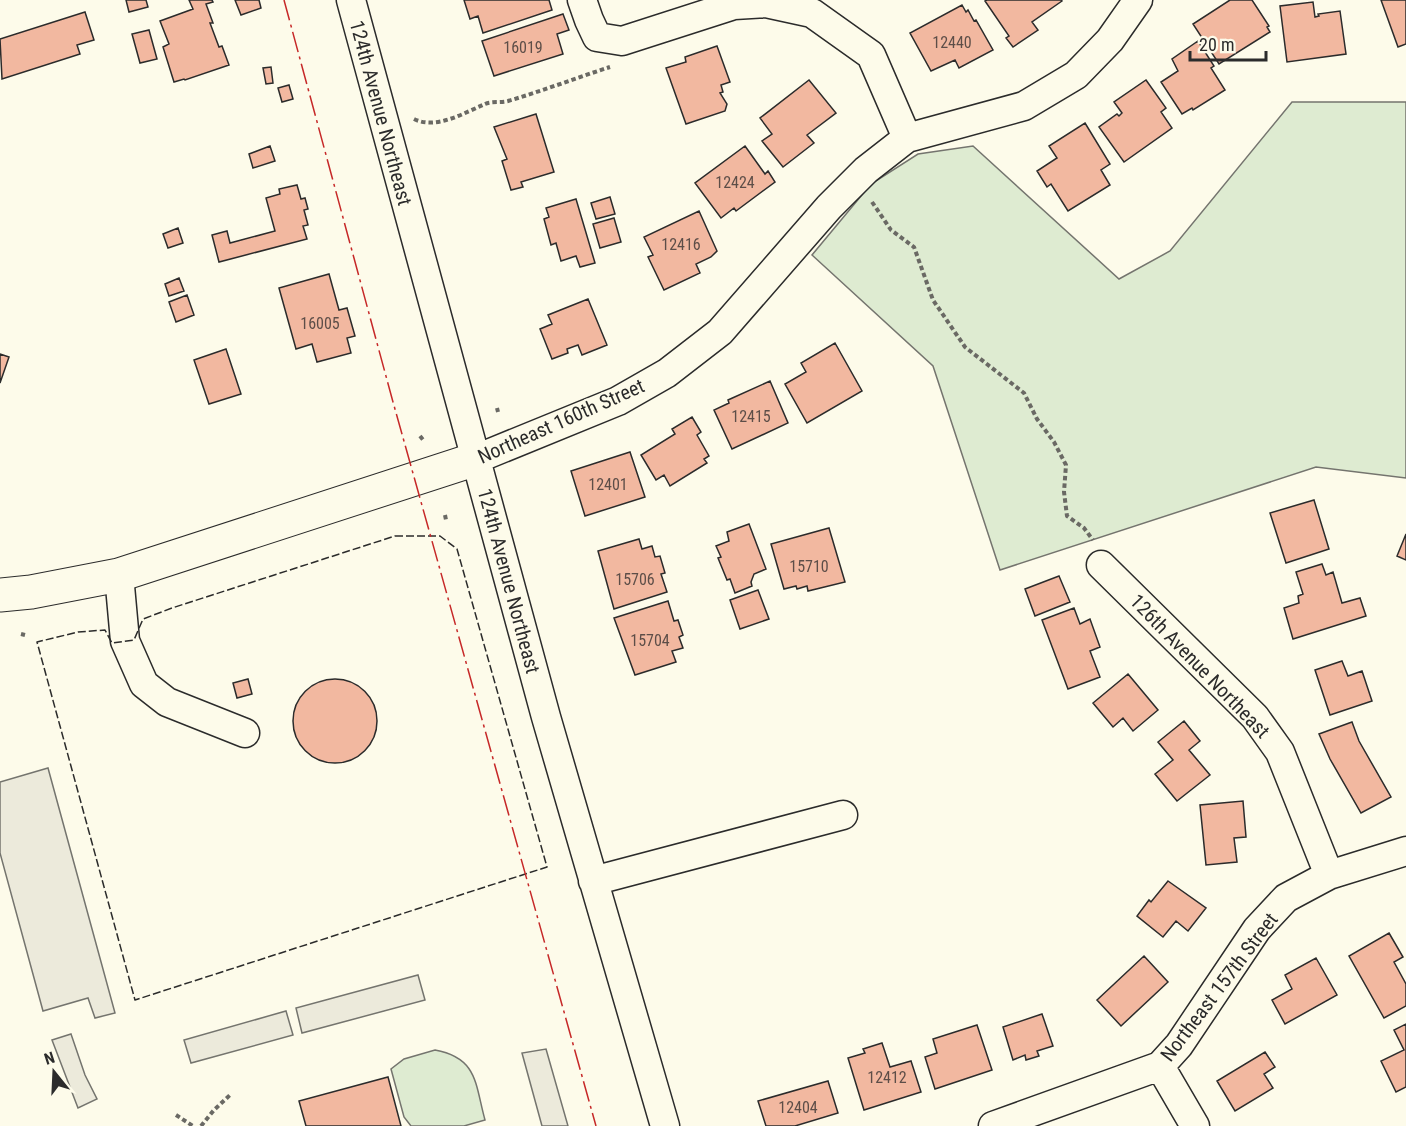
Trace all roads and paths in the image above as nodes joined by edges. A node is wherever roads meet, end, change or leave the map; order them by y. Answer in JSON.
{"nodes":[{"id":1,"x":351,"y":0,"type":"edge"},
{"id":2,"x":582,"y":0,"type":"edge"},
{"id":3,"x":1138,"y":0,"type":"edge"},
{"id":4,"x":618,"y":65,"type":"dead end"},
{"id":5,"x":414,"y":119,"type":"dead end"},
{"id":6,"x":907,"y":138,"type":"junction"},
{"id":7,"x":867,"y":196,"type":"dead end"},
{"id":8,"x":420,"y":436,"type":"dead end"},
{"id":9,"x":424,"y":441,"type":"dead end"},
{"id":10,"x":476,"y":459,"type":"junction"},
{"id":11,"x":445,"y":515,"type":"dead end"},
{"id":12,"x":446,"y":520,"type":"dead end"},
{"id":13,"x":1101,"y":565,"type":"joint"},
{"id":14,"x":119,"y":575,"type":"junction"},
{"id":15,"x":0,"y":595,"type":"edge"},
{"id":16,"x":245,"y":733,"type":"dead end"},
{"id":17,"x":843,"y":815,"type":"dead end"},
{"id":18,"x":1406,"y":851,"type":"edge"},
{"id":19,"x":1329,"y":875,"type":"junction"},
{"id":20,"x":593,"y":881,"type":"junction"},
{"id":21,"x":1160,"y":1066,"type":"junction"},
{"id":22,"x":230,"y":1095,"type":"dead end"},
{"id":23,"x":176,"y":1115,"type":"dead end"},
{"id":24,"x":192,"y":1126,"type":"edge"},
{"id":25,"x":201,"y":1126,"type":"edge"},
{"id":26,"x":666,"y":1126,"type":"edge"},
{"id":27,"x":993,"y":1126,"type":"edge"},
{"id":28,"x":1195,"y":1126,"type":"edge"}],
"edges":[{"from":1,"to":10,"type":"street","name":"124th Avenue Northeast"},
{"from":2,"to":6,"type":"street"},
{"from":3,"to":6,"type":"street","name":"Northeast 160th Street"},
{"from":4,"to":5,"type":"path"},
{"from":6,"to":10,"type":"street","name":"Northeast 160th Street"},
{"from":7,"to":13,"type":"path"},
{"from":8,"to":9,"type":"path"},
{"from":10,"to":14,"type":"main road","name":"Northeast 160th Street"},
{"from":10,"to":20,"type":"street","name":"124th Avenue Northeast"},
{"from":11,"to":12,"type":"path"},
{"from":13,"to":19,"type":"street","name":"126th Avenue Northeast"},
{"from":14,"to":15,"type":"main road","name":"Northeast 160th Street"},
{"from":14,"to":16,"type":"street"},
{"from":17,"to":20,"type":"street"},
{"from":18,"to":19,"type":"street","name":"Northeast 157th Street"},
{"from":19,"to":21,"type":"street","name":"Northeast 157th Street"},
{"from":20,"to":26,"type":"street","name":"124th Avenue Northeast"},
{"from":21,"to":27,"type":"street","name":"Northeast 157th Street"},
{"from":21,"to":28,"type":"street"},
{"from":22,"to":25,"type":"path"},
{"from":23,"to":24,"type":"path"}]}
